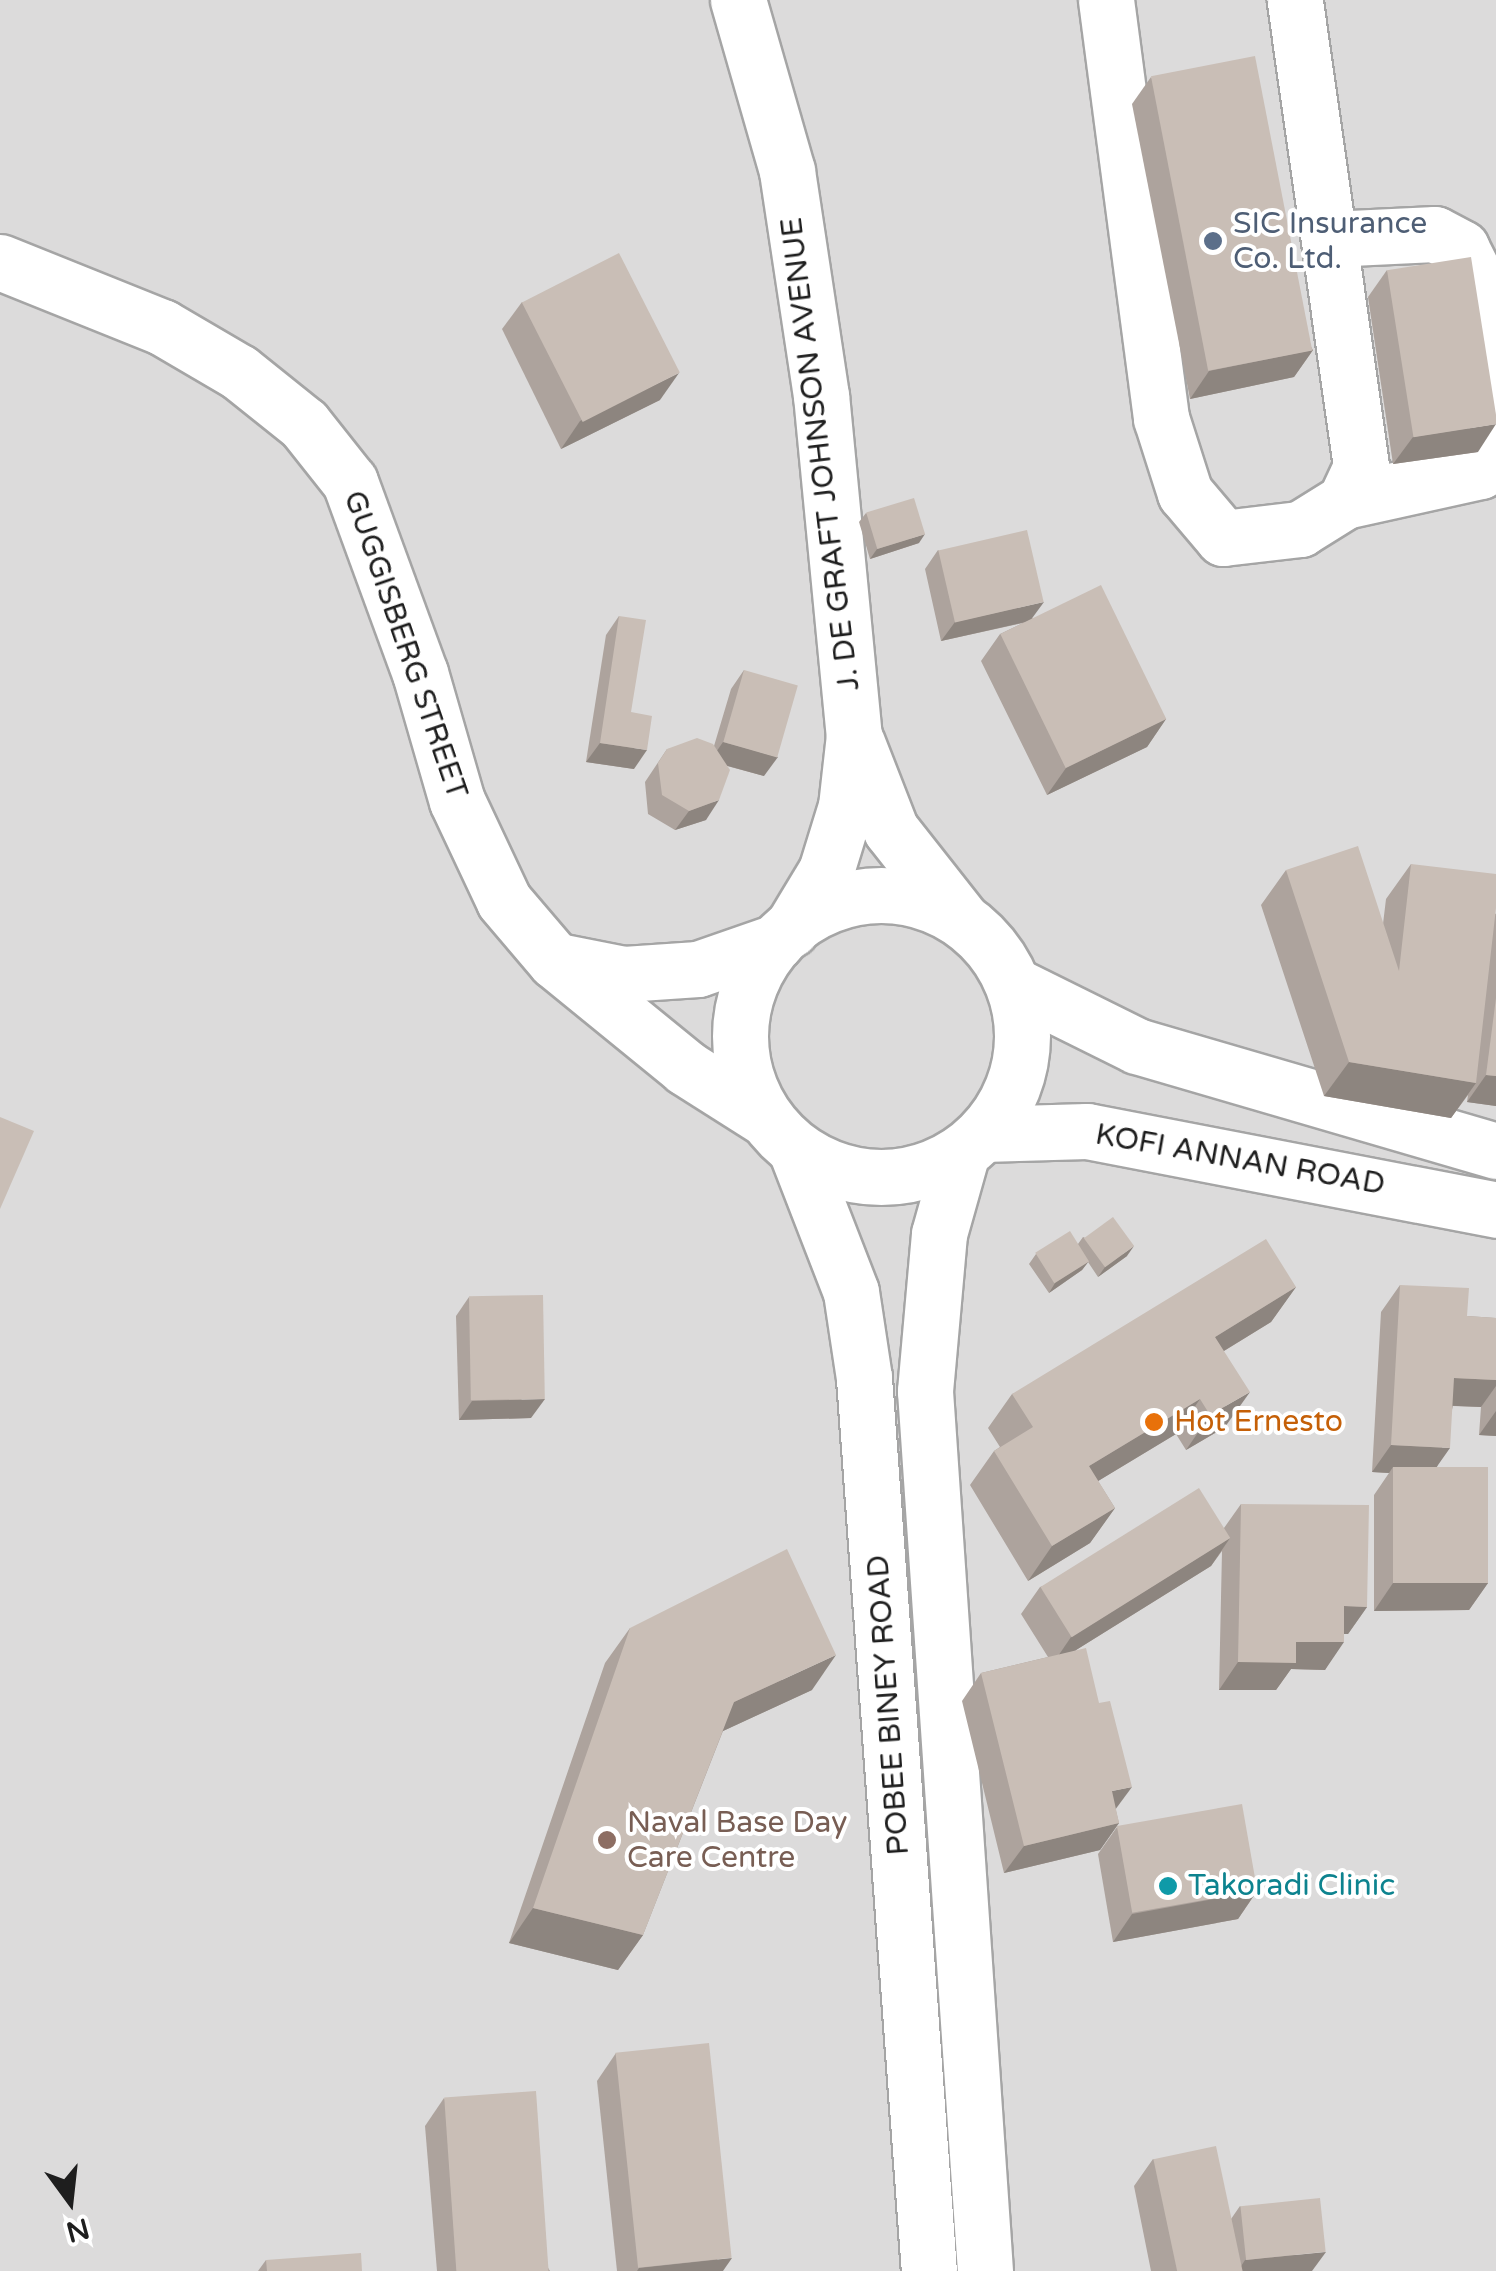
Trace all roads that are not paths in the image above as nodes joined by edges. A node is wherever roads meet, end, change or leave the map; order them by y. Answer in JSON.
{"nodes":[{"id":1,"x":738,"y":0,"type":"edge"},
{"id":2,"x":1106,"y":0,"type":"edge"},
{"id":3,"x":1295,"y":0,"type":"edge"},
{"id":4,"x":1329,"y":240,"type":"junction"},
{"id":5,"x":0,"y":262,"type":"edge"},
{"id":6,"x":1496,"y":412,"type":"edge"},
{"id":7,"x":1496,"y":422,"type":"edge"},
{"id":8,"x":1345,"y":501,"type":"junction"},
{"id":9,"x":854,"y":735,"type":"junction"},
{"id":10,"x":961,"y":919,"type":"junction"},
{"id":11,"x":784,"y":935,"type":"junction"},
{"id":12,"x":555,"y":961,"type":"junction"},
{"id":13,"x":1014,"y":986,"type":"junction"},
{"id":14,"x":781,"y":1134,"type":"junction"},
{"id":15,"x":972,"y":1143,"type":"junction"},
{"id":16,"x":1496,"y":1151,"type":"edge"},
{"id":17,"x":1496,"y":1210,"type":"edge"},
{"id":18,"x":929,"y":2271,"type":"edge"},
{"id":19,"x":985,"y":2271,"type":"edge"}],
"edges":[{"from":1,"to":9,"type":"street","name":"J. DE GRAFT JOHNSON AVENUE"},
{"from":2,"to":8,"type":"street"},
{"from":3,"to":4,"type":"street"},
{"from":4,"to":6,"type":"street"},
{"from":4,"to":8,"type":"street"},
{"from":5,"to":12,"type":"street","name":"GUGGISBERG STREET"},
{"from":7,"to":8,"type":"street"},
{"from":9,"to":10,"type":"street","name":"J. DE GRAFT JOHNSON AVENUE"},
{"from":9,"to":11,"type":"street","name":"J. DE GRAFT JOHNSON AVENUE"},
{"from":10,"to":11,"type":"street"},
{"from":10,"to":13,"type":"street"},
{"from":11,"to":12,"type":"street"},
{"from":11,"to":14,"type":"street"},
{"from":12,"to":14,"type":"street","name":"GUGGISBERG STREET"},
{"from":13,"to":15,"type":"street"},
{"from":13,"to":16,"type":"street","name":"KOFI ANNAN ROAD"},
{"from":14,"to":15,"type":"street"},
{"from":14,"to":18,"type":"street","name":"POBEE BINEY ROAD"},
{"from":15,"to":17,"type":"street","name":"KOFI ANNAN ROAD"},
{"from":15,"to":19,"type":"street","name":"POBEE BINEY ROAD"}]}
